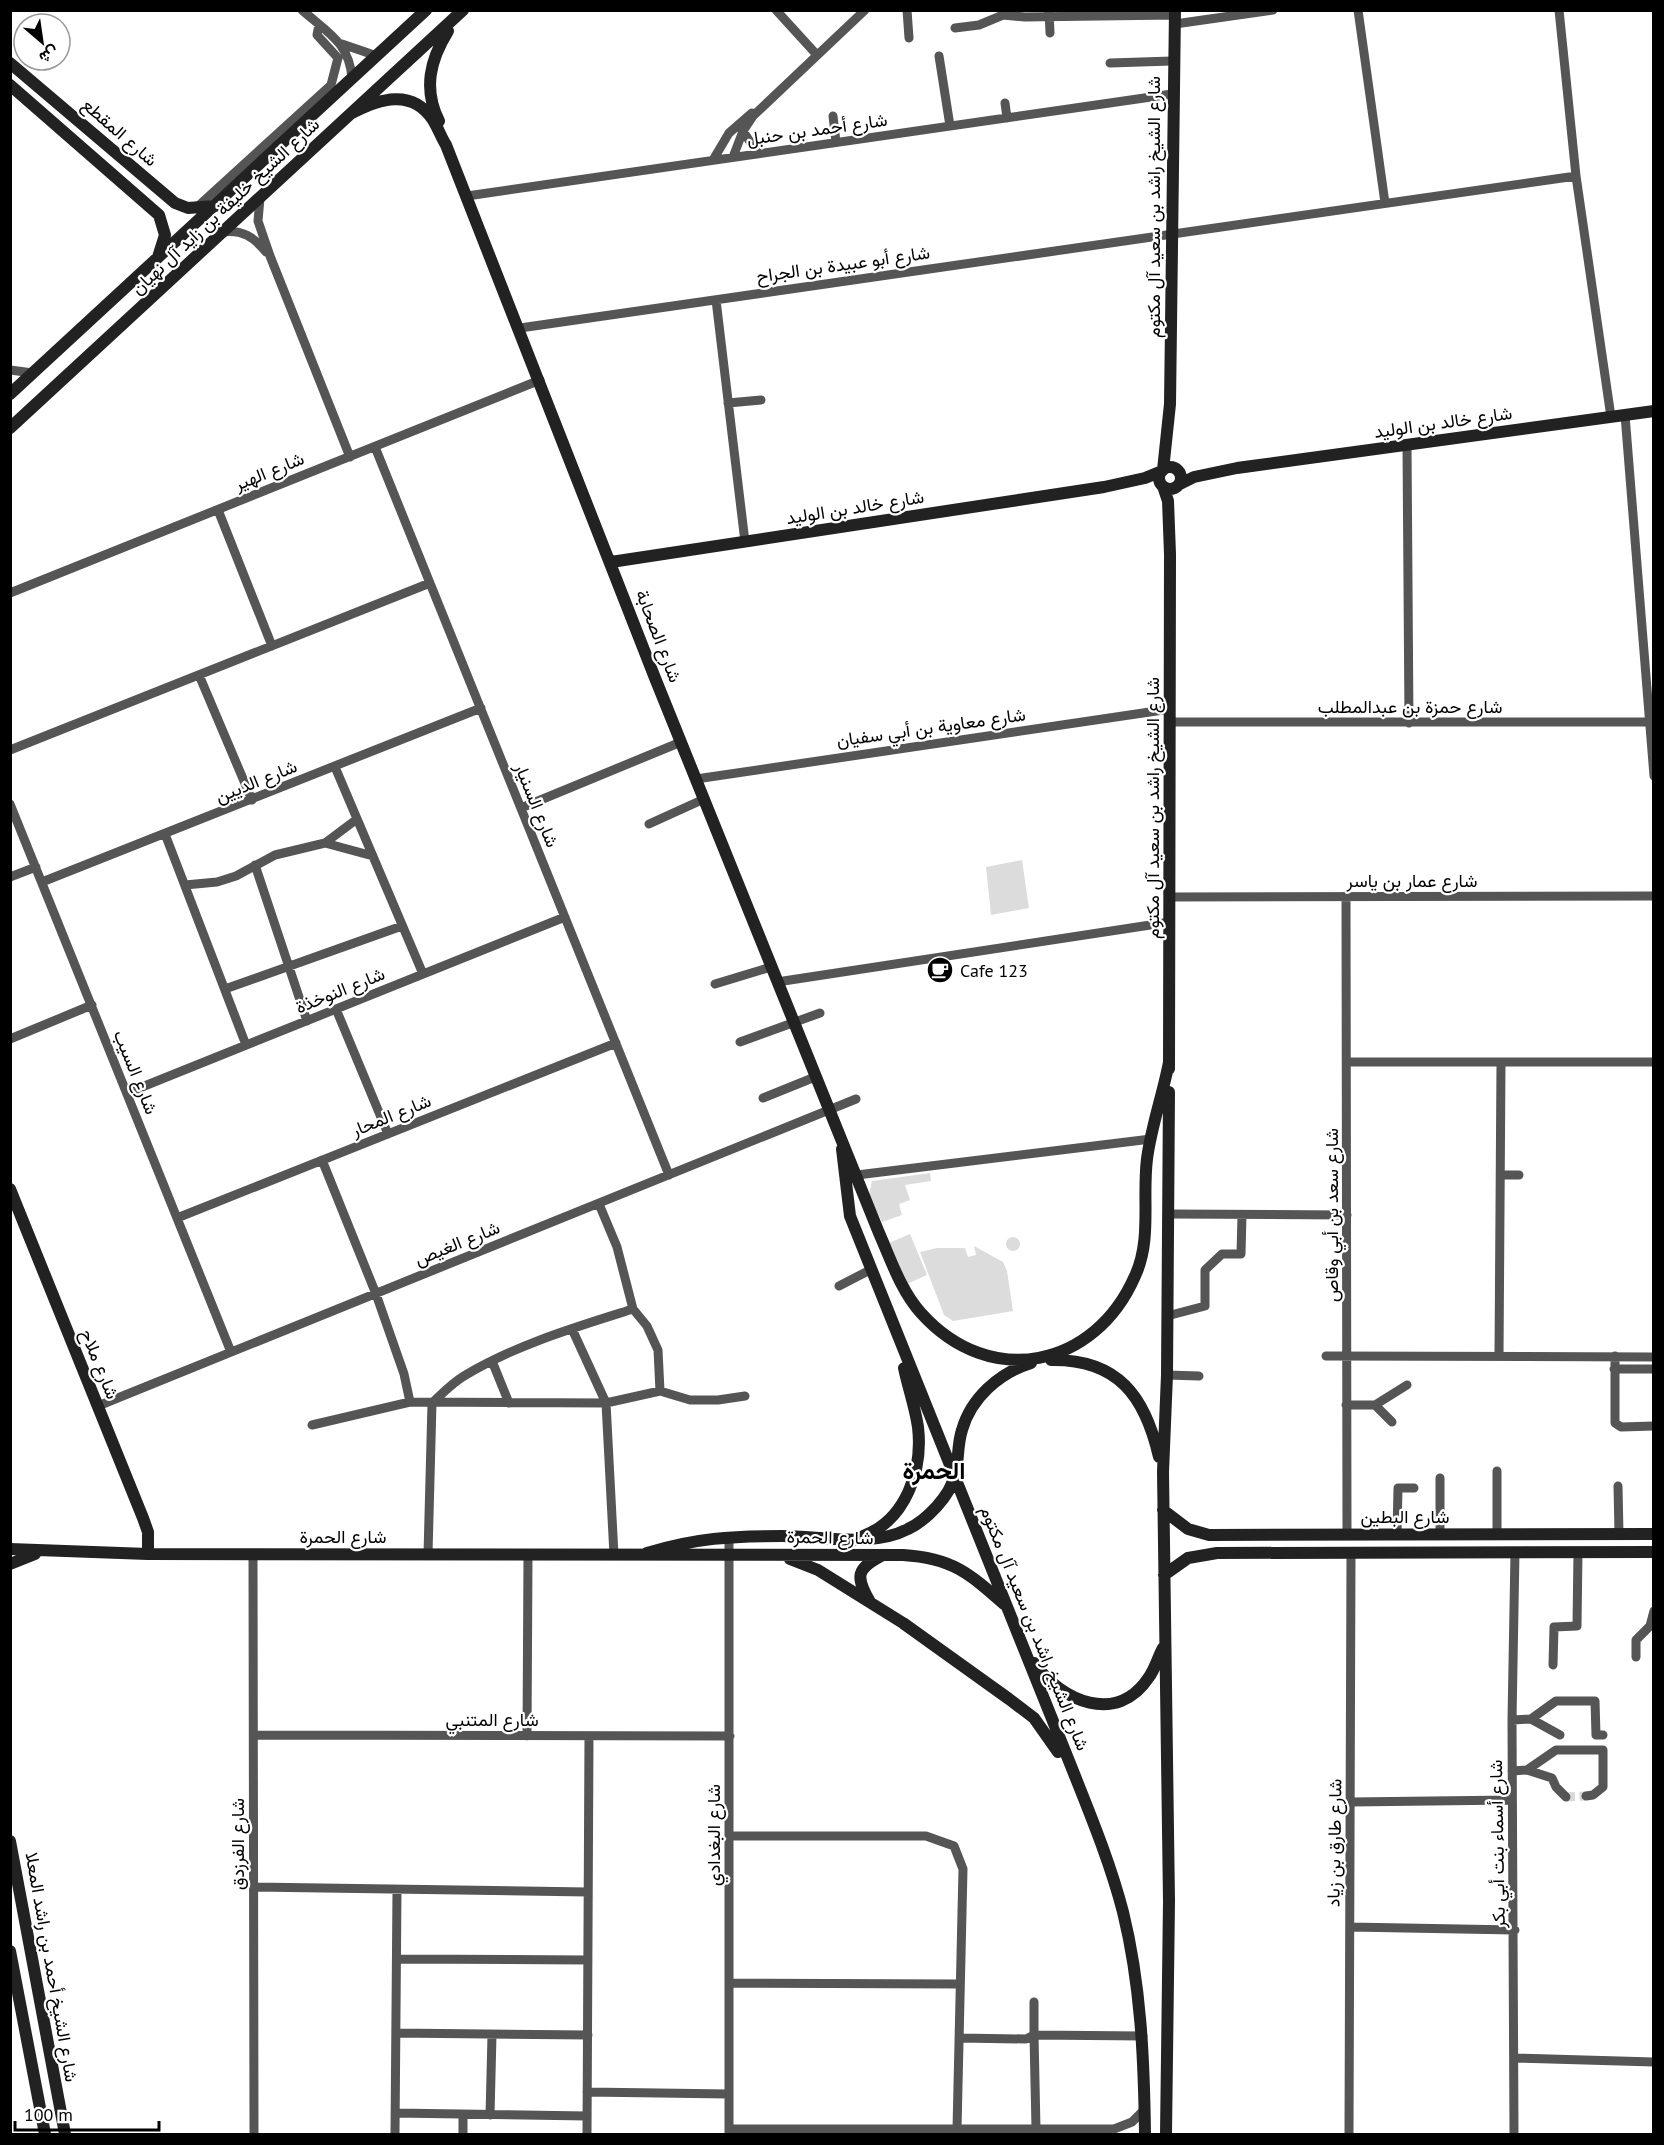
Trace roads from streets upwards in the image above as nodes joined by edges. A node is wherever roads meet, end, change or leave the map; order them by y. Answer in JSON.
{"nodes":[{"id":1,"x":302,"y":10,"type":"edge"},
{"id":2,"x":426,"y":10,"type":"edge"},
{"id":3,"x":776,"y":10,"type":"edge"},
{"id":4,"x":865,"y":10,"type":"edge"},
{"id":5,"x":907,"y":10,"type":"edge"},
{"id":6,"x":985,"y":10,"type":"edge"},
{"id":7,"x":1273,"y":10,"type":"edge"},
{"id":8,"x":1358,"y":10,"type":"edge"},
{"id":9,"x":1559,"y":10,"type":"edge"},
{"id":10,"x":461,"y":13,"type":"edge"},
{"id":11,"x":1049,"y":13,"type":"edge"},
{"id":12,"x":1175,"y":16,"type":"edge"},
{"id":13,"x":986,"y":21,"type":"junction"},
{"id":14,"x":319,"y":25,"type":"junction"},
{"id":15,"x":955,"y":28,"type":"dead end"},
{"id":16,"x":1050,"y":33,"type":"dead end"},
{"id":17,"x":909,"y":38,"type":"dead end"},
{"id":18,"x":340,"y":43,"type":"junction"},
{"id":19,"x":818,"y":55,"type":"junction"},
{"id":20,"x":377,"y":56,"type":"junction"},
{"id":21,"x":939,"y":56,"type":"dead end"},
{"id":22,"x":1172,"y":61,"type":"junction"},
{"id":23,"x":10,"y":63,"type":"edge"},
{"id":24,"x":1110,"y":63,"type":"dead end"},
{"id":25,"x":352,"y":79,"type":"junction"},
{"id":26,"x":10,"y":85,"type":"edge"},
{"id":27,"x":1172,"y":94,"type":"junction"},
{"id":28,"x":1005,"y":103,"type":"dead end"},
{"id":29,"x":759,"y":109,"type":"junction"},
{"id":30,"x":352,"y":113,"type":"junction"},
{"id":31,"x":833,"y":116,"type":"dead end"},
{"id":32,"x":1007,"y":118,"type":"junction"},
{"id":33,"x":950,"y":126,"type":"junction"},
{"id":34,"x":742,"y":131,"type":"junction"},
{"id":35,"x":836,"y":142,"type":"junction"},
{"id":36,"x":446,"y":145,"type":"junction"},
{"id":37,"x":758,"y":154,"type":"junction"},
{"id":38,"x":733,"y":157,"type":"junction"},
{"id":39,"x":713,"y":160,"type":"junction"},
{"id":40,"x":1576,"y":176,"type":"junction"},
{"id":41,"x":467,"y":196,"type":"junction"},
{"id":42,"x":260,"y":198,"type":"junction"},
{"id":43,"x":1385,"y":203,"type":"junction"},
{"id":44,"x":214,"y":206,"type":"junction"},
{"id":45,"x":196,"y":208,"type":"junction"},
{"id":46,"x":222,"y":232,"type":"junction"},
{"id":47,"x":1171,"y":233,"type":"junction"},
{"id":48,"x":270,"y":256,"type":"junction"},
{"id":49,"x":157,"y":259,"type":"junction"},
{"id":50,"x":716,"y":300,"type":"junction"},
{"id":51,"x":520,"y":328,"type":"junction"},
{"id":52,"x":10,"y":370,"type":"edge"},
{"id":53,"x":33,"y":373,"type":"junction"},
{"id":54,"x":540,"y":380,"type":"junction"},
{"id":55,"x":10,"y":394,"type":"edge"},
{"id":56,"x":761,"y":400,"type":"dead end"},
{"id":57,"x":728,"y":404,"type":"junction"},
{"id":58,"x":1170,"y":404,"type":"junction"},
{"id":59,"x":1653,"y":411,"type":"edge"},
{"id":60,"x":1625,"y":415,"type":"junction"},
{"id":61,"x":1611,"y":417,"type":"junction"},
{"id":62,"x":10,"y":428,"type":"edge"},
{"id":63,"x":1407,"y":445,"type":"junction"},
{"id":64,"x":375,"y":447,"type":"junction"},
{"id":65,"x":351,"y":457,"type":"junction"},
{"id":66,"x":1237,"y":468,"type":"junction"},
{"id":67,"x":1162,"y":470,"type":"junction"},
{"id":68,"x":1178,"y":470,"type":"junction"},
{"id":69,"x":1179,"y":484,"type":"junction"},
{"id":70,"x":1163,"y":485,"type":"junction"},
{"id":71,"x":1104,"y":487,"type":"junction"},
{"id":72,"x":218,"y":510,"type":"junction"},
{"id":73,"x":745,"y":542,"type":"junction"},
{"id":74,"x":1170,"y":554,"type":"junction"},
{"id":75,"x":611,"y":562,"type":"junction"},
{"id":76,"x":430,"y":583,"type":"junction"},
{"id":77,"x":10,"y":593,"type":"edge"},
{"id":78,"x":272,"y":646,"type":"junction"},
{"id":79,"x":199,"y":675,"type":"junction"},
{"id":80,"x":481,"y":708,"type":"junction"},
{"id":81,"x":1170,"y":715,"type":"junction"},
{"id":82,"x":1650,"y":722,"type":"junction"},
{"id":83,"x":1409,"y":723,"type":"junction"},
{"id":84,"x":681,"y":742,"type":"junction"},
{"id":85,"x":10,"y":750,"type":"edge"},
{"id":86,"x":335,"y":767,"type":"junction"},
{"id":87,"x":1653,"y":776,"type":"edge"},
{"id":88,"x":696,"y":779,"type":"junction"},
{"id":89,"x":704,"y":799,"type":"junction"},
{"id":90,"x":252,"y":800,"type":"junction"},
{"id":91,"x":10,"y":804,"type":"edge"},
{"id":92,"x":521,"y":808,"type":"junction"},
{"id":93,"x":357,"y":819,"type":"junction"},
{"id":94,"x":649,"y":824,"type":"dead end"},
{"id":95,"x":165,"y":834,"type":"junction"},
{"id":96,"x":325,"y":843,"type":"junction"},
{"id":97,"x":373,"y":856,"type":"junction"},
{"id":98,"x":255,"y":865,"type":"junction"},
{"id":99,"x":36,"y":867,"type":"junction"},
{"id":100,"x":10,"y":877,"type":"edge"},
{"id":101,"x":42,"y":882,"type":"junction"},
{"id":102,"x":185,"y":885,"type":"junction"},
{"id":103,"x":1347,"y":896,"type":"junction"},
{"id":104,"x":1653,"y":896,"type":"edge"},
{"id":105,"x":1170,"y":897,"type":"junction"},
{"id":106,"x":565,"y":917,"type":"junction"},
{"id":107,"x":1170,"y":922,"type":"junction"},
{"id":108,"x":402,"y":926,"type":"junction"},
{"id":109,"x":290,"y":966,"type":"junction"},
{"id":110,"x":771,"y":967,"type":"junction"},
{"id":111,"x":423,"y":974,"type":"junction"},
{"id":112,"x":777,"y":982,"type":"junction"},
{"id":113,"x":715,"y":984,"type":"dead end"},
{"id":114,"x":225,"y":989,"type":"junction"},
{"id":115,"x":92,"y":1005,"type":"junction"},
{"id":116,"x":336,"y":1009,"type":"junction"},
{"id":117,"x":820,"y":1012,"type":"dead end"},
{"id":118,"x":307,"y":1021,"type":"junction"},
{"id":119,"x":793,"y":1022,"type":"junction"},
{"id":120,"x":10,"y":1039,"type":"edge"},
{"id":121,"x":740,"y":1042,"type":"dead end"},
{"id":122,"x":616,"y":1043,"type":"junction"},
{"id":123,"x":246,"y":1045,"type":"junction"},
{"id":124,"x":1169,"y":1062,"type":"junction"},
{"id":125,"x":1349,"y":1062,"type":"junction"},
{"id":126,"x":1653,"y":1062,"type":"edge"},
{"id":127,"x":1501,"y":1063,"type":"junction"},
{"id":128,"x":815,"y":1077,"type":"junction"},
{"id":129,"x":127,"y":1093,"type":"junction"},
{"id":130,"x":763,"y":1098,"type":"dead end"},
{"id":131,"x":856,"y":1100,"type":"dead end"},
{"id":132,"x":829,"y":1110,"type":"junction"},
{"id":133,"x":388,"y":1134,"type":"junction"},
{"id":134,"x":841,"y":1139,"type":"junction"},
{"id":135,"x":1151,"y":1139,"type":"junction"},
{"id":136,"x":1169,"y":1140,"type":"junction"},
{"id":137,"x":322,"y":1160,"type":"junction"},
{"id":138,"x":1501,"y":1174,"type":"junction"},
{"id":139,"x":669,"y":1175,"type":"junction"},
{"id":140,"x":857,"y":1175,"type":"junction"},
{"id":141,"x":1519,"y":1175,"type":"dead end"},
{"id":142,"x":10,"y":1189,"type":"edge"},
{"id":143,"x":599,"y":1204,"type":"junction"},
{"id":144,"x":1169,"y":1214,"type":"junction"},
{"id":145,"x":1242,"y":1215,"type":"junction"},
{"id":146,"x":1347,"y":1215,"type":"junction"},
{"id":147,"x":177,"y":1218,"type":"junction"},
{"id":148,"x":870,"y":1270,"type":"junction"},
{"id":149,"x":839,"y":1286,"type":"dead end"},
{"id":150,"x":376,"y":1294,"type":"junction"},
{"id":151,"x":633,"y":1308,"type":"junction"},
{"id":152,"x":1167,"y":1316,"type":"junction"},
{"id":153,"x":572,"y":1329,"type":"junction"},
{"id":154,"x":896,"y":1331,"type":"junction"},
{"id":155,"x":231,"y":1352,"type":"junction"},
{"id":156,"x":1326,"y":1356,"type":"dead end"},
{"id":157,"x":1499,"y":1356,"type":"junction"},
{"id":158,"x":1615,"y":1356,"type":"junction"},
{"id":159,"x":1346,"y":1357,"type":"junction"},
{"id":160,"x":1653,"y":1357,"type":"edge"},
{"id":161,"x":1041,"y":1360,"type":"junction"},
{"id":162,"x":492,"y":1361,"type":"junction"},
{"id":163,"x":1614,"y":1369,"type":"junction"},
{"id":164,"x":1653,"y":1370,"type":"edge"},
{"id":165,"x":1167,"y":1375,"type":"junction"},
{"id":166,"x":1198,"y":1376,"type":"dead end"},
{"id":167,"x":1407,"y":1382,"type":"dead end"},
{"id":168,"x":660,"y":1391,"type":"junction"},
{"id":169,"x":745,"y":1396,"type":"dead end"},
{"id":170,"x":410,"y":1402,"type":"junction"},
{"id":171,"x":432,"y":1403,"type":"junction"},
{"id":172,"x":509,"y":1403,"type":"junction"},
{"id":173,"x":606,"y":1403,"type":"junction"},
{"id":174,"x":1346,"y":1405,"type":"junction"},
{"id":175,"x":1375,"y":1405,"type":"junction"},
{"id":176,"x":98,"y":1407,"type":"junction"},
{"id":177,"x":1392,"y":1422,"type":"dead end"},
{"id":178,"x":312,"y":1425,"type":"dead end"},
{"id":179,"x":1653,"y":1426,"type":"edge"},
{"id":180,"x":1497,"y":1471,"type":"dead end"},
{"id":181,"x":1163,"y":1472,"type":"junction"},
{"id":182,"x":955,"y":1477,"type":"junction"},
{"id":183,"x":1440,"y":1478,"type":"dead end"},
{"id":184,"x":1618,"y":1486,"type":"dead end"},
{"id":185,"x":1414,"y":1488,"type":"dead end"},
{"id":186,"x":1163,"y":1510,"type":"junction"},
{"id":187,"x":1397,"y":1534,"type":"junction"},
{"id":188,"x":1440,"y":1534,"type":"junction"},
{"id":189,"x":1497,"y":1534,"type":"junction"},
{"id":190,"x":1619,"y":1534,"type":"junction"},
{"id":191,"x":1653,"y":1534,"type":"edge"},
{"id":192,"x":1347,"y":1535,"type":"junction"},
{"id":193,"x":729,"y":1537,"type":"junction"},
{"id":194,"x":856,"y":1538,"type":"junction"},
{"id":195,"x":10,"y":1549,"type":"edge"},
{"id":196,"x":48,"y":1552,"type":"junction"},
{"id":197,"x":1515,"y":1552,"type":"junction"},
{"id":198,"x":1578,"y":1552,"type":"junction"},
{"id":199,"x":1603,"y":1552,"type":"junction"},
{"id":200,"x":1653,"y":1552,"type":"edge"},
{"id":201,"x":1350,"y":1553,"type":"junction"},
{"id":202,"x":148,"y":1554,"type":"junction"},
{"id":203,"x":253,"y":1554,"type":"junction"},
{"id":204,"x":428,"y":1554,"type":"junction"},
{"id":205,"x":775,"y":1554,"type":"junction"},
{"id":206,"x":528,"y":1555,"type":"junction"},
{"id":207,"x":614,"y":1555,"type":"junction"},
{"id":208,"x":637,"y":1555,"type":"junction"},
{"id":209,"x":729,"y":1555,"type":"junction"},
{"id":210,"x":884,"y":1555,"type":"junction"},
{"id":211,"x":10,"y":1564,"type":"edge"},
{"id":212,"x":1164,"y":1575,"type":"junction"},
{"id":213,"x":872,"y":1605,"type":"junction"},
{"id":214,"x":1008,"y":1607,"type":"junction"},
{"id":215,"x":1653,"y":1611,"type":"edge"},
{"id":216,"x":1652,"y":1626,"type":"edge"},
{"id":217,"x":1165,"y":1643,"type":"junction"},
{"id":218,"x":1023,"y":1647,"type":"junction"},
{"id":219,"x":1636,"y":1657,"type":"dead end"},
{"id":220,"x":1553,"y":1665,"type":"dead end"},
{"id":221,"x":1531,"y":1719,"type":"junction"},
{"id":222,"x":1512,"y":1720,"type":"junction"},
{"id":223,"x":254,"y":1735,"type":"junction"},
{"id":224,"x":1560,"y":1735,"type":"dead end"},
{"id":225,"x":1602,"y":1735,"type":"dead end"},
{"id":226,"x":527,"y":1736,"type":"junction"},
{"id":227,"x":589,"y":1736,"type":"junction"},
{"id":228,"x":730,"y":1736,"type":"junction"},
{"id":229,"x":1527,"y":1770,"type":"junction"},
{"id":230,"x":1512,"y":1771,"type":"junction"},
{"id":231,"x":1081,"y":1791,"type":"junction"},
{"id":232,"x":1586,"y":1796,"type":"tunnel mouth"},
{"id":233,"x":1566,"y":1797,"type":"dead end"},
{"id":234,"x":1512,"y":1800,"type":"junction"},
{"id":235,"x":1351,"y":1802,"type":"junction"},
{"id":236,"x":729,"y":1836,"type":"junction"},
{"id":237,"x":10,"y":1841,"type":"edge"},
{"id":238,"x":254,"y":1887,"type":"junction"},
{"id":239,"x":397,"y":1890,"type":"junction"},
{"id":240,"x":588,"y":1892,"type":"junction"},
{"id":241,"x":1350,"y":1927,"type":"junction"},
{"id":242,"x":1515,"y":1930,"type":"junction"},
{"id":243,"x":10,"y":1951,"type":"edge"},
{"id":244,"x":397,"y":1959,"type":"junction"},
{"id":245,"x":588,"y":1960,"type":"junction"},
{"id":246,"x":12,"y":1971,"type":"edge"},
{"id":247,"x":729,"y":1983,"type":"junction"},
{"id":248,"x":960,"y":1984,"type":"junction"},
{"id":249,"x":14,"y":1993,"type":"edge"},
{"id":250,"x":1034,"y":2002,"type":"dead end"},
{"id":251,"x":396,"y":2033,"type":"junction"},
{"id":252,"x":492,"y":2035,"type":"junction"},
{"id":253,"x":588,"y":2035,"type":"junction"},
{"id":254,"x":1034,"y":2035,"type":"junction"},
{"id":255,"x":1143,"y":2036,"type":"junction"},
{"id":256,"x":960,"y":2038,"type":"junction"},
{"id":257,"x":1515,"y":2058,"type":"junction"},
{"id":258,"x":1653,"y":2062,"type":"edge"},
{"id":259,"x":587,"y":2092,"type":"junction"},
{"id":260,"x":729,"y":2094,"type":"junction"},
{"id":261,"x":1145,"y":2109,"type":"junction"},
{"id":262,"x":395,"y":2113,"type":"junction"},
{"id":263,"x":463,"y":2115,"type":"junction"},
{"id":264,"x":490,"y":2115,"type":"junction"},
{"id":265,"x":587,"y":2116,"type":"junction"},
{"id":266,"x":1036,"y":2129,"type":"junction"},
{"id":267,"x":1114,"y":2129,"type":"junction"},
{"id":268,"x":953,"y":2131,"type":"edge"},
{"id":269,"x":729,"y":2132,"type":"edge"},
{"id":270,"x":844,"y":2132,"type":"edge"},
{"id":271,"x":901,"y":2132,"type":"edge"},
{"id":272,"x":1018,"y":2132,"type":"edge"},
{"id":273,"x":45,"y":2134,"type":"edge"},
{"id":274,"x":65,"y":2134,"type":"edge"},
{"id":275,"x":254,"y":2134,"type":"edge"},
{"id":276,"x":395,"y":2134,"type":"edge"},
{"id":277,"x":463,"y":2134,"type":"edge"},
{"id":278,"x":587,"y":2134,"type":"edge"},
{"id":279,"x":1128,"y":2134,"type":"edge"},
{"id":280,"x":1145,"y":2134,"type":"edge"},
{"id":281,"x":1166,"y":2134,"type":"edge"},
{"id":282,"x":1349,"y":2134,"type":"edge"},
{"id":283,"x":1514,"y":2134,"type":"edge"}],
"edges":[{"from":1,"to":14,"type":"street"},
{"from":2,"to":20,"type":"street","name":"شارع الشيخ خليفة بن زايد آل نهيان"},
{"from":3,"to":19,"type":"street"},
{"from":4,"to":19,"type":"street"},
{"from":5,"to":17,"type":"street"},
{"from":6,"to":13,"type":"street"},
{"from":7,"to":12,"type":"street"},
{"from":8,"to":43,"type":"street"},
{"from":9,"to":40,"type":"street"},
{"from":10,"to":30,"type":"street","name":"شارع الشيخ خليفة بن زايد آل نهيان"},
{"from":10,"to":36,"type":"street","name":"شارع الصحابة"},
{"from":11,"to":12,"type":"street"},
{"from":11,"to":13,"type":"street"},
{"from":11,"to":16,"type":"street"},
{"from":12,"to":22,"type":"street","name":"شارع الشيخ راشد بن سعيد آل مكتوم"},
{"from":13,"to":15,"type":"street"},
{"from":14,"to":18,"type":"street"},
{"from":14,"to":45,"type":"street"},
{"from":18,"to":20,"type":"street"},
{"from":18,"to":25,"type":"street"},
{"from":19,"to":29,"type":"street"},
{"from":20,"to":25,"type":"street","name":"شارع الشيخ خليفة بن زايد آل نهيان"},
{"from":21,"to":33,"type":"street"},
{"from":22,"to":24,"type":"street"},
{"from":22,"to":27,"type":"street","name":"شارع الشيخ راشد بن سعيد آل مكتوم"},
{"from":23,"to":45,"type":"street","name":"شارع المقطع"},
{"from":25,"to":44,"type":"street","name":"شارع الشيخ خليفة بن زايد آل نهيان"},
{"from":26,"to":49,"type":"street","name":"شارع المقطع"},
{"from":27,"to":32,"type":"street","name":"شارع أحمد بن حنبل"},
{"from":27,"to":47,"type":"street","name":"شارع الشيخ راشد بن سعيد آل مكتوم"},
{"from":28,"to":32,"type":"street"},
{"from":29,"to":34,"type":"street"},
{"from":29,"to":39,"type":"street"},
{"from":30,"to":36,"type":"street","name":"شارع الصحابة"},
{"from":30,"to":42,"type":"street","name":"شارع الشيخ خليفة بن زايد آل نهيان"},
{"from":31,"to":35,"type":"street"},
{"from":32,"to":33,"type":"street","name":"شارع أحمد بن حنبل"},
{"from":33,"to":35,"type":"street","name":"شارع أحمد بن حنبل"},
{"from":34,"to":37,"type":"street"},
{"from":34,"to":38,"type":"street"},
{"from":35,"to":37,"type":"street","name":"شارع أحمد بن حنبل"},
{"from":36,"to":41,"type":"street","name":"شارع الصحابة"},
{"from":37,"to":38,"type":"street","name":"شارع أحمد بن حنبل"},
{"from":38,"to":39,"type":"street","name":"شارع أحمد بن حنبل"},
{"from":39,"to":41,"type":"street","name":"شارع أحمد بن حنبل"},
{"from":40,"to":43,"type":"street","name":"شارع أبو عبيدة بن الجراح"},
{"from":40,"to":61,"type":"street"},
{"from":41,"to":51,"type":"street","name":"شارع الصحابة"},
{"from":42,"to":46,"type":"street","name":"شارع الشيخ خليفة بن زايد آل نهيان"},
{"from":42,"to":48,"type":"street"},
{"from":43,"to":47,"type":"street","name":"شارع أبو عبيدة بن الجراح"},
{"from":44,"to":45,"type":"street","name":"شارع المقطع"},
{"from":44,"to":49,"type":"street","name":"شارع الشيخ خليفة بن زايد آل نهيان"},
{"from":46,"to":48,"type":"street"},
{"from":46,"to":62,"type":"street","name":"شارع الشيخ خليفة بن زايد آل نهيان"},
{"from":47,"to":50,"type":"street","name":"شارع أبو عبيدة بن الجراح"},
{"from":47,"to":58,"type":"street","name":"شارع الشيخ راشد بن سعيد آل مكتوم"},
{"from":48,"to":65,"type":"street"},
{"from":49,"to":53,"type":"street","name":"شارع الشيخ خليفة بن زايد آل نهيان"},
{"from":50,"to":51,"type":"street","name":"شارع أبو عبيدة بن الجراح"},
{"from":50,"to":57,"type":"street"},
{"from":51,"to":54,"type":"street","name":"شارع الصحابة"},
{"from":52,"to":53,"type":"street"},
{"from":53,"to":55,"type":"street","name":"شارع الشيخ خليفة بن زايد آل نهيان"},
{"from":54,"to":64,"type":"street","name":"شارع الهير"},
{"from":54,"to":75,"type":"street","name":"شارع الصحابة"},
{"from":56,"to":57,"type":"street"},
{"from":57,"to":73,"type":"street"},
{"from":58,"to":67,"type":"street","name":"شارع الشيخ راشد بن سعيد آل مكتوم"},
{"from":58,"to":68,"type":"street","name":"شارع الشيخ راشد بن سعيد آل مكتوم"},
{"from":59,"to":60,"type":"street","name":"شارع خالد بن الوليد"},
{"from":60,"to":61,"type":"street","name":"شارع خالد بن الوليد"},
{"from":60,"to":82,"type":"street"},
{"from":61,"to":63,"type":"street","name":"شارع خالد بن الوليد"},
{"from":63,"to":66,"type":"street","name":"شارع خالد بن الوليد"},
{"from":63,"to":83,"type":"street"},
{"from":64,"to":65,"type":"street","name":"شارع الهير"},
{"from":64,"to":76,"type":"street","name":"شارع السنيار"},
{"from":65,"to":72,"type":"street","name":"شارع الهير"},
{"from":66,"to":68,"type":"street","name":"شارع خالد بن الوليد"},
{"from":66,"to":69,"type":"street","name":"شارع خالد بن الوليد"},
{"from":67,"to":68,"type":"street"},
{"from":67,"to":70,"type":"street"},
{"from":67,"to":71,"type":"street","name":"شارع خالد بن الوليد"},
{"from":68,"to":69,"type":"street"},
{"from":69,"to":70,"type":"street"},
{"from":69,"to":74,"type":"street","name":"شارع الشيخ راشد بن سعيد آل مكتوم"},
{"from":70,"to":71,"type":"street","name":"شارع خالد بن الوليد"},
{"from":70,"to":74,"type":"street","name":"شارع الشيخ راشد بن سعيد آل مكتوم"},
{"from":71,"to":73,"type":"street","name":"شارع خالد بن الوليد"},
{"from":72,"to":77,"type":"street","name":"شارع الهير"},
{"from":72,"to":78,"type":"street"},
{"from":73,"to":75,"type":"street","name":"شارع خالد بن الوليد"},
{"from":74,"to":81,"type":"street","name":"شارع الشيخ راشد بن سعيد آل مكتوم"},
{"from":75,"to":84,"type":"street","name":"شارع الصحابة"},
{"from":76,"to":78,"type":"street"},
{"from":76,"to":80,"type":"street","name":"شارع السنيار"},
{"from":78,"to":79,"type":"street"},
{"from":79,"to":85,"type":"street"},
{"from":79,"to":90,"type":"street"},
{"from":80,"to":86,"type":"street","name":"شارع الديين"},
{"from":80,"to":92,"type":"street","name":"شارع السنيار"},
{"from":81,"to":83,"type":"street","name":"شارع حمزة بن عبدالمطلب"},
{"from":81,"to":88,"type":"street","name":"شارع معاوية بن أبي سفيان"},
{"from":81,"to":105,"type":"street","name":"شارع الشيخ راشد بن سعيد آل مكتوم"},
{"from":82,"to":83,"type":"street","name":"شارع حمزة بن عبدالمطلب"},
{"from":82,"to":87,"type":"street"},
{"from":84,"to":88,"type":"street","name":"شارع الصحابة"},
{"from":84,"to":92,"type":"street"},
{"from":86,"to":90,"type":"street","name":"شارع الديين"},
{"from":86,"to":93,"type":"street"},
{"from":88,"to":89,"type":"street","name":"شارع الصحابة"},
{"from":89,"to":94,"type":"street"},
{"from":89,"to":110,"type":"street","name":"شارع الصحابة"},
{"from":90,"to":95,"type":"street","name":"شارع الديين"},
{"from":91,"to":99,"type":"street","name":"شارع السيب"},
{"from":92,"to":106,"type":"street","name":"شارع السنيار"},
{"from":93,"to":96,"type":"street"},
{"from":93,"to":97,"type":"street"},
{"from":95,"to":101,"type":"street","name":"شارع الديين"},
{"from":95,"to":102,"type":"street"},
{"from":96,"to":97,"type":"street"},
{"from":96,"to":98,"type":"street"},
{"from":97,"to":108,"type":"street"},
{"from":98,"to":102,"type":"street"},
{"from":98,"to":109,"type":"street"},
{"from":99,"to":100,"type":"street"},
{"from":99,"to":101,"type":"street","name":"شارع السيب"},
{"from":101,"to":115,"type":"street","name":"شارع السيب"},
{"from":102,"to":114,"type":"street"},
{"from":103,"to":104,"type":"street","name":"شارع عمار بن ياسر"},
{"from":103,"to":105,"type":"street","name":"شارع عمار بن ياسر"},
{"from":103,"to":125,"type":"street","name":"شارع سعد بن أبي وقاص"},
{"from":105,"to":107,"type":"street","name":"شارع الشيخ راشد بن سعيد آل مكتوم"},
{"from":106,"to":111,"type":"street","name":"شارع النوخذة"},
{"from":106,"to":122,"type":"street","name":"شارع السنيار"},
{"from":107,"to":112,"type":"street"},
{"from":107,"to":124,"type":"street","name":"شارع الشيخ راشد بن سعيد آل مكتوم"},
{"from":108,"to":109,"type":"street"},
{"from":108,"to":111,"type":"street"},
{"from":109,"to":114,"type":"street"},
{"from":109,"to":118,"type":"street"},
{"from":110,"to":112,"type":"street","name":"شارع الصحابة"},
{"from":110,"to":113,"type":"street"},
{"from":111,"to":116,"type":"street","name":"شارع النوخذة"},
{"from":112,"to":119,"type":"street","name":"شارع الصحابة"},
{"from":114,"to":123,"type":"street"},
{"from":115,"to":120,"type":"street"},
{"from":115,"to":129,"type":"street","name":"شارع السيب"},
{"from":116,"to":118,"type":"street","name":"شارع النوخذة"},
{"from":116,"to":133,"type":"street"},
{"from":117,"to":119,"type":"street"},
{"from":118,"to":123,"type":"street","name":"شارع النوخذة"},
{"from":119,"to":121,"type":"street"},
{"from":119,"to":128,"type":"street","name":"شارع الصحابة"},
{"from":122,"to":133,"type":"street","name":"شارع المحار"},
{"from":122,"to":139,"type":"street","name":"شارع السنيار"},
{"from":123,"to":129,"type":"street","name":"شارع النوخذة"},
{"from":124,"to":135,"type":"street","name":"شارع الشيخ راشد بن سعيد آل مكتوم"},
{"from":124,"to":136,"type":"street","name":"شارع الشيخ راشد بن سعيد آل مكتوم"},
{"from":125,"to":127,"type":"street"},
{"from":125,"to":146,"type":"street","name":"شارع سعد بن أبي وقاص"},
{"from":126,"to":127,"type":"street"},
{"from":127,"to":138,"type":"street"},
{"from":128,"to":130,"type":"street"},
{"from":128,"to":132,"type":"street","name":"شارع الصحابة"},
{"from":129,"to":147,"type":"street","name":"شارع السيب"},
{"from":131,"to":132,"type":"street","name":"شارع الغيص"},
{"from":132,"to":134,"type":"street","name":"شارع الصحابة"},
{"from":132,"to":139,"type":"street","name":"شارع الغيص"},
{"from":133,"to":137,"type":"street","name":"شارع المحار"},
{"from":134,"to":140,"type":"street","name":"شارع الشيخ راشد بن سعيد آل مكتوم"},
{"from":134,"to":148,"type":"street","name":"شارع الشيخ راشد بن سعيد آل مكتوم"},
{"from":135,"to":136,"type":"street"},
{"from":135,"to":140,"type":"street"},
{"from":135,"to":161,"type":"street","name":"شارع الشيخ راشد بن سعيد آل مكتوم"},
{"from":136,"to":144,"type":"street","name":"شارع الشيخ راشد بن سعيد آل مكتوم"},
{"from":137,"to":147,"type":"street","name":"شارع المحار"},
{"from":137,"to":150,"type":"street"},
{"from":138,"to":141,"type":"street"},
{"from":138,"to":157,"type":"street"},
{"from":139,"to":143,"type":"street","name":"شارع الغيص"},
{"from":140,"to":161,"type":"street","name":"شارع الشيخ راشد بن سعيد آل مكتوم"},
{"from":142,"to":176,"type":"street","name":"شارع ملاح"},
{"from":143,"to":150,"type":"street","name":"شارع الغيص"},
{"from":143,"to":151,"type":"street"},
{"from":144,"to":145,"type":"street"},
{"from":144,"to":152,"type":"street","name":"شارع الشيخ راشد بن سعيد آل مكتوم"},
{"from":145,"to":146,"type":"street"},
{"from":145,"to":152,"type":"street"},
{"from":146,"to":159,"type":"street","name":"شارع سعد بن أبي وقاص"},
{"from":147,"to":155,"type":"street","name":"شارع السيب"},
{"from":148,"to":149,"type":"street"},
{"from":148,"to":154,"type":"street","name":"شارع الشيخ راشد بن سعيد آل مكتوم"},
{"from":150,"to":155,"type":"street","name":"شارع الغيص"},
{"from":150,"to":170,"type":"street"},
{"from":151,"to":153,"type":"street"},
{"from":151,"to":168,"type":"street"},
{"from":152,"to":165,"type":"street","name":"شارع الشيخ راشد بن سعيد آل مكتوم"},
{"from":153,"to":162,"type":"street"},
{"from":153,"to":173,"type":"street"},
{"from":154,"to":182,"type":"street","name":"شارع الشيخ راشد بن سعيد آل مكتوم"},
{"from":154,"to":194,"type":"street"},
{"from":155,"to":176,"type":"street","name":"شارع الغيص"},
{"from":156,"to":159,"type":"street"},
{"from":157,"to":158,"type":"street"},
{"from":157,"to":159,"type":"street"},
{"from":158,"to":160,"type":"street"},
{"from":158,"to":163,"type":"street"},
{"from":159,"to":174,"type":"street","name":"شارع سعد بن أبي وقاص"},
{"from":161,"to":181,"type":"street"},
{"from":161,"to":182,"type":"street"},
{"from":162,"to":171,"type":"street"},
{"from":162,"to":172,"type":"street"},
{"from":163,"to":164,"type":"street"},
{"from":163,"to":179,"type":"street"},
{"from":165,"to":166,"type":"street"},
{"from":165,"to":181,"type":"street","name":"شارع الشيخ راشد بن سعيد آل مكتوم"},
{"from":167,"to":175,"type":"street"},
{"from":168,"to":169,"type":"street"},
{"from":168,"to":173,"type":"street"},
{"from":170,"to":171,"type":"street"},
{"from":170,"to":178,"type":"street"},
{"from":171,"to":172,"type":"street"},
{"from":171,"to":204,"type":"street"},
{"from":172,"to":173,"type":"street"},
{"from":173,"to":207,"type":"street"},
{"from":174,"to":175,"type":"street"},
{"from":174,"to":192,"type":"street","name":"شارع سعد بن أبي وقاص"},
{"from":175,"to":177,"type":"street"},
{"from":176,"to":202,"type":"street","name":"شارع ملاح"},
{"from":180,"to":189,"type":"street"},
{"from":181,"to":186,"type":"street","name":"شارع الشيخ راشد بن سعيد آل مكتوم"},
{"from":182,"to":194,"type":"street","name":"شارع الحمرة"},
{"from":182,"to":214,"type":"street","name":"شارع الشيخ راشد بن سعيد آل مكتوم"},
{"from":183,"to":188,"type":"street"},
{"from":184,"to":190,"type":"street"},
{"from":185,"to":187,"type":"street"},
{"from":186,"to":192,"type":"street","name":"شارع البطين"},
{"from":186,"to":212,"type":"street","name":"شارع الشيخ راشد بن سعيد آل مكتوم"},
{"from":187,"to":188,"type":"street","name":"شارع البطين"},
{"from":187,"to":192,"type":"street","name":"شارع البطين"},
{"from":188,"to":189,"type":"street","name":"شارع البطين"},
{"from":189,"to":190,"type":"street","name":"شارع البطين"},
{"from":190,"to":191,"type":"street","name":"شارع البطين"},
{"from":190,"to":199,"type":"street"},
{"from":193,"to":194,"type":"street","name":"شارع الحمرة"},
{"from":193,"to":208,"type":"street","name":"شارع الحمرة"},
{"from":193,"to":209,"type":"street","name":"شارع البغدادي"},
{"from":195,"to":196,"type":"street","name":"شارع الحمرة"},
{"from":196,"to":202,"type":"street","name":"شارع الحمرة"},
{"from":196,"to":211,"type":"street","name":"شارع الحمرة"},
{"from":197,"to":198,"type":"street","name":"شارع البطين"},
{"from":197,"to":201,"type":"street","name":"شارع البطين"},
{"from":197,"to":222,"type":"street","name":"شارع أسماء بنت أبي بكر"},
{"from":198,"to":199,"type":"street","name":"شارع البطين"},
{"from":198,"to":220,"type":"street"},
{"from":199,"to":200,"type":"street","name":"شارع البطين"},
{"from":201,"to":212,"type":"street","name":"شارع البطين"},
{"from":201,"to":235,"type":"street","name":"شارع طارق بن زياد"},
{"from":202,"to":203,"type":"street","name":"شارع الحمرة"},
{"from":203,"to":204,"type":"street","name":"شارع الحمرة"},
{"from":203,"to":223,"type":"street","name":"شارع الفرزدق"},
{"from":204,"to":206,"type":"street","name":"شارع الحمرة"},
{"from":205,"to":209,"type":"street","name":"شارع الحمرة"},
{"from":205,"to":210,"type":"street","name":"شارع الحمرة"},
{"from":205,"to":213,"type":"street"},
{"from":206,"to":207,"type":"street","name":"شارع الحمرة"},
{"from":206,"to":226,"type":"street"},
{"from":207,"to":208,"type":"street","name":"شارع الحمرة"},
{"from":208,"to":209,"type":"street","name":"شارع الحمرة"},
{"from":209,"to":228,"type":"street","name":"شارع البغدادي"},
{"from":210,"to":213,"type":"street"},
{"from":210,"to":214,"type":"street","name":"شارع الحمرة"},
{"from":212,"to":217,"type":"street","name":"شارع الشيخ راشد بن سعيد آل مكتوم"},
{"from":213,"to":231,"type":"street"},
{"from":214,"to":218,"type":"street","name":"شارع الشيخ راشد بن سعيد آل مكتوم"},
{"from":215,"to":216,"type":"street"},
{"from":216,"to":219,"type":"street"},
{"from":217,"to":218,"type":"street"},
{"from":217,"to":281,"type":"street","name":"شارع الشيخ راشد بن سعيد آل مكتوم"},
{"from":218,"to":231,"type":"street","name":"شارع الشيخ راشد بن سعيد آل مكتوم"},
{"from":221,"to":222,"type":"street"},
{"from":221,"to":224,"type":"street"},
{"from":221,"to":225,"type":"street"},
{"from":222,"to":230,"type":"street","name":"شارع أسماء بنت أبي بكر"},
{"from":223,"to":226,"type":"street","name":"شارع المتنبي"},
{"from":223,"to":238,"type":"street","name":"شارع الفرزدق"},
{"from":226,"to":227,"type":"street","name":"شارع المتنبي"},
{"from":227,"to":228,"type":"street","name":"شارع المتنبي"},
{"from":227,"to":240,"type":"street"},
{"from":228,"to":236,"type":"street","name":"شارع البغدادي"},
{"from":229,"to":230,"type":"street"},
{"from":229,"to":232,"type":"street"},
{"from":229,"to":233,"type":"street"},
{"from":230,"to":234,"type":"street","name":"شارع أسماء بنت أبي بكر"},
{"from":231,"to":255,"type":"street","name":"شارع الشيخ راشد بن سعيد آل مكتوم"},
{"from":234,"to":235,"type":"street"},
{"from":234,"to":242,"type":"street","name":"شارع أسماء بنت أبي بكر"},
{"from":235,"to":241,"type":"street","name":"شارع طارق بن زياد"},
{"from":236,"to":247,"type":"street","name":"شارع البغدادي"},
{"from":236,"to":248,"type":"street"},
{"from":237,"to":274,"type":"street","name":"شارع الشيخ أحمد بن راشد المعلا"},
{"from":238,"to":239,"type":"street"},
{"from":238,"to":275,"type":"street","name":"شارع الفرزدق"},
{"from":239,"to":240,"type":"street"},
{"from":239,"to":244,"type":"street"},
{"from":240,"to":245,"type":"street"},
{"from":241,"to":242,"type":"street"},
{"from":241,"to":282,"type":"street","name":"شارع طارق بن زياد"},
{"from":242,"to":257,"type":"street","name":"شارع أسماء بنت أبي بكر"},
{"from":243,"to":246,"type":"street","name":"شارع الشيخ أحمد بن راشد المعلا"},
{"from":244,"to":245,"type":"street"},
{"from":244,"to":251,"type":"street"},
{"from":245,"to":253,"type":"street"},
{"from":246,"to":249,"type":"street","name":"شارع الشيخ أحمد بن راشد المعلا"},
{"from":247,"to":248,"type":"street"},
{"from":247,"to":260,"type":"street","name":"شارع البغدادي"},
{"from":248,"to":256,"type":"street"},
{"from":249,"to":273,"type":"street","name":"شارع الشيخ أحمد بن راشد المعلا"},
{"from":250,"to":254,"type":"street"},
{"from":251,"to":252,"type":"street"},
{"from":251,"to":262,"type":"street"},
{"from":252,"to":253,"type":"street"},
{"from":252,"to":264,"type":"street"},
{"from":253,"to":259,"type":"street"},
{"from":254,"to":255,"type":"street"},
{"from":254,"to":256,"type":"street"},
{"from":254,"to":266,"type":"street"},
{"from":255,"to":261,"type":"street","name":"شارع الشيخ راشد بن سعيد آل مكتوم"},
{"from":256,"to":268,"type":"street"},
{"from":257,"to":258,"type":"street"},
{"from":257,"to":283,"type":"street","name":"شارع أسماء بنت أبي بكر"},
{"from":259,"to":260,"type":"street"},
{"from":259,"to":265,"type":"street"},
{"from":260,"to":269,"type":"street","name":"شارع البغدادي"},
{"from":261,"to":267,"type":"street"},
{"from":261,"to":280,"type":"street","name":"شارع الشيخ راشد بن سعيد آل مكتوم"},
{"from":262,"to":263,"type":"street"},
{"from":262,"to":276,"type":"street"},
{"from":263,"to":264,"type":"street"},
{"from":263,"to":277,"type":"street"},
{"from":264,"to":265,"type":"street"},
{"from":265,"to":278,"type":"street"},
{"from":266,"to":267,"type":"street"},
{"from":266,"to":272,"type":"street"},
{"from":267,"to":279,"type":"street"},
{"from":268,"to":271,"type":"street"},
{"from":268,"to":272,"type":"street"},
{"from":269,"to":270,"type":"street"},
{"from":270,"to":271,"type":"street"}]}
